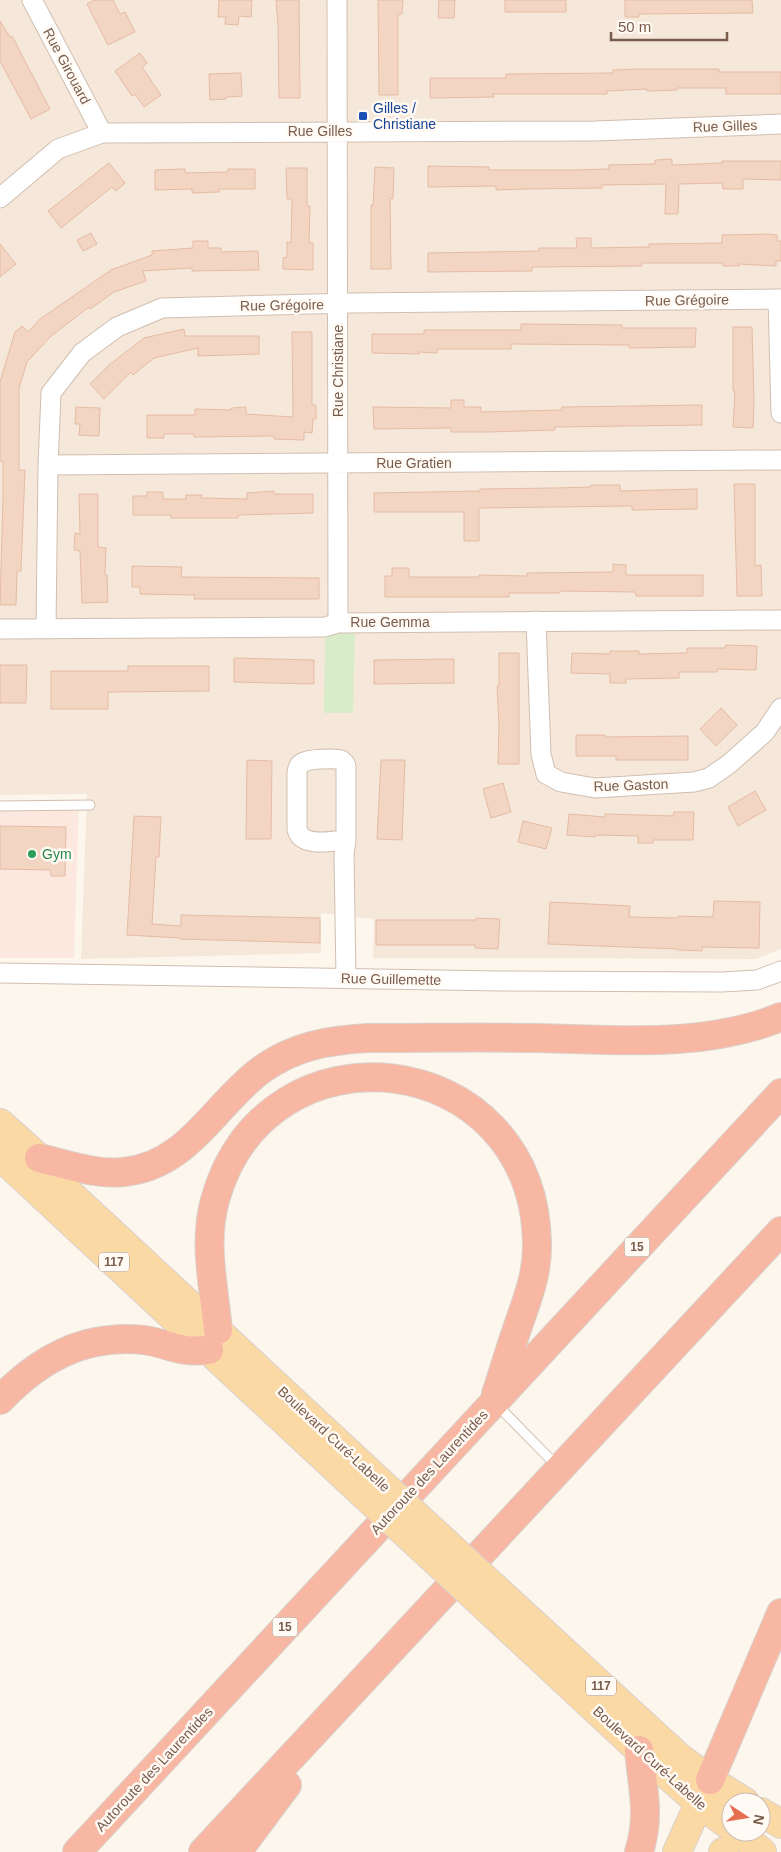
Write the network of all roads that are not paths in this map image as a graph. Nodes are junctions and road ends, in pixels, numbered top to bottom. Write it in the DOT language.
graph roads {
  1 [pos="32,0"];
  2 [pos="337,0"];
  3 [pos="781,124"];
  4 [pos="337,131"];
  5 [pos="102,133"];
  6 [pos="0,198"];
  7 [pos="780,299"];
  8 [pos="337,304"];
  9 [pos="781,413"];
  10 [pos="781,460"];
  11 [pos="338,463"];
  12 [pos="48,465"];
  13 [pos="781,620"];
  14 [pos="536,622"];
  15 [pos="338,623"];
  16 [pos="46,628"];
  17 [pos="0,629"];
  18 [pos="781,708"];
  19 [pos="90,805"];
  20 [pos="0,806"];
  21 [pos="346,840"];
  22 [pos="781,971"];
  23 [pos="0,973"];
  24 [pos="346,978"];
  25 [pos="781,1018"];
  26 [pos="781,1093"];
  27 [pos="0,1122"];
  28 [pos="0,1156"];
  29 [pos="39,1158"];
  30 [pos="781,1231"];
  31 [pos="213,1340"];
  32 [pos="0,1400"];
  33 [pos="494,1402"];
  34 [pos="561,1469"];
  35 [pos="488,1596"];
  36 [pos="781,1613"];
  37 [pos="361,1683"];
  38 [pos="639,1750"];
  39 [pos="705,1791"];
  40 [pos="721,1795"];
  41 [pos="721,1813"];
  42 [pos="750,1842"];
  43 [pos="77,1852"];
  44 [pos="203,1852"];
  45 [pos="237,1852"];
  46 [pos="639,1852"];
  47 [pos="677,1852"];
  48 [pos="762,1852"];
  1 -- 5 [label="street, Rue Girouard"];
  2 -- 4 [label="street, Rue Christiane"];
  3 -- 4 [label="street, Rue Gilles"];
  4 -- 5 [label="street, Rue Gilles"];
  4 -- 8 [label="street, Rue Christiane"];
  5 -- 6 [label="street, Rue Gilles"];
  7 -- 8 [label="street, Rue Grégoire"];
  7 -- 9 [label="street"];
  8 -- 11 [label="street, Rue Christiane"];
  8 -- 12 [label="street, Rue Grégoire"];
  10 -- 11 [label="street, Rue Gratien"];
  11 -- 12 [label="street, Rue Gratien"];
  11 -- 15 [label="street, Rue Christiane"];
  12 -- 16 [label="street, Rue Grégoire"];
  13 -- 14 [label="street, Rue Gemma"];
  14 -- 15 [label="street, Rue Gemma"];
  14 -- 18 [label="street, Rue Gaston"];
  15 -- 16 [label="street, Rue Gemma"];
  16 -- 17 [label="street, Rue Gemma"];
  19 -- 20 [label="lane"];
  21 -- 21 [label="street"];
  21 -- 24 [label="street"];
  22 -- 24 [label="street, Rue Guillemette"];
  23 -- 24 [label="street, Rue Guillemette"];
  25 -- 29 [label="highway"];
  26 -- 33 [label="highway, Autoroute des Laurentides / 15"];
  27 -- 29 [label="main road, Boulevard Curé-Labelle / 117"];
  28 -- 31 [label="main road, Boulevard Curé-Labelle / 117"];
  29 -- 31 [label="main road, Boulevard Curé-Labelle / 117"];
  30 -- 34 [label="highway"];
  31 -- 32 [label="highway"];
  31 -- 33 [label="highway"];
  31 -- 35 [label="main road, Boulevard Curé-Labelle / 117, bridge"];
  33 -- 34 [label="lane"];
  33 -- 43 [label="highway, Autoroute des Laurentides / 15"];
  34 -- 37 [label="highway"];
  35 -- 38 [label="main road, Boulevard Curé-Labelle / 117"];
  35 -- 39 [label="main road, Boulevard Curé-Labelle / 117"];
  36 -- 39 [label="highway"];
  37 -- 44 [label="highway"];
  37 -- 45 [label="highway"];
  38 -- 39 [label="main road, Boulevard Curé-Labelle / 117"];
  38 -- 46 [label="highway"];
  39 -- 40 [label="main road, Boulevard Curé-Labelle / 117"];
  39 -- 41 [label="main road, Boulevard Curé-Labelle / 117"];
  39 -- 47 [label="main road"];
  42 -- 48 [label="main road"];
}
